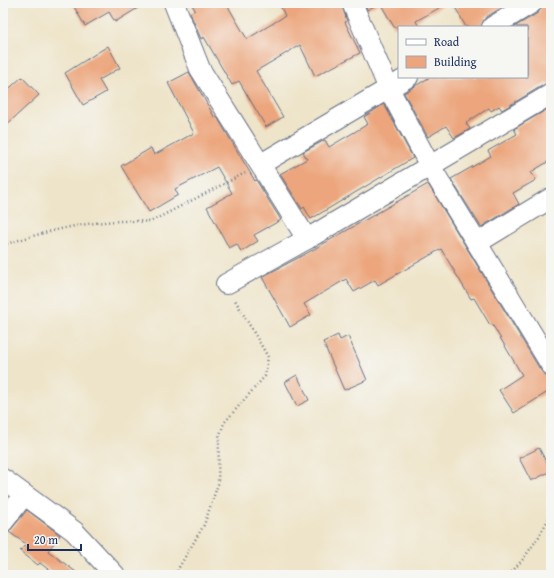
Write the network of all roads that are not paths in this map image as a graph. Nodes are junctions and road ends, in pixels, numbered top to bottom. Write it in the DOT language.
graph roads {
  1 [pos="174,3"];
  2 [pos="352,3"];
  3 [pos="532,3"];
  4 [pos="494,26"];
  5 [pos="406,78"];
  6 [pos="389,89"];
  7 [pos="551,94"];
  8 [pos="261,164"];
  9 [pos="430,166"];
  10 [pos="551,198"];
  11 [pos="307,238"];
  12 [pos="478,243"];
  13 [pos="226,284"];
  14 [pos="551,365"];
  15 [pos="3,479"];
  16 [pos="24,495"];
  17 [pos="3,522"];
  18 [pos="115,575"];
  1 -- 8 [label="street"];
  2 -- 6 [label="street"];
  3 -- 4 [label="street"];
  5 -- 6 [label="street"];
  6 -- 8 [label="street"];
  6 -- 9 [label="street"];
  7 -- 9 [label="street"];
  8 -- 11 [label="street"];
  9 -- 11 [label="street"];
  9 -- 12 [label="street"];
  10 -- 12 [label="street"];
  11 -- 13 [label="street"];
  12 -- 14 [label="street"];
  15 -- 16 [label="street"];
  16 -- 17 [label="street"];
  16 -- 18 [label="street"];
}
